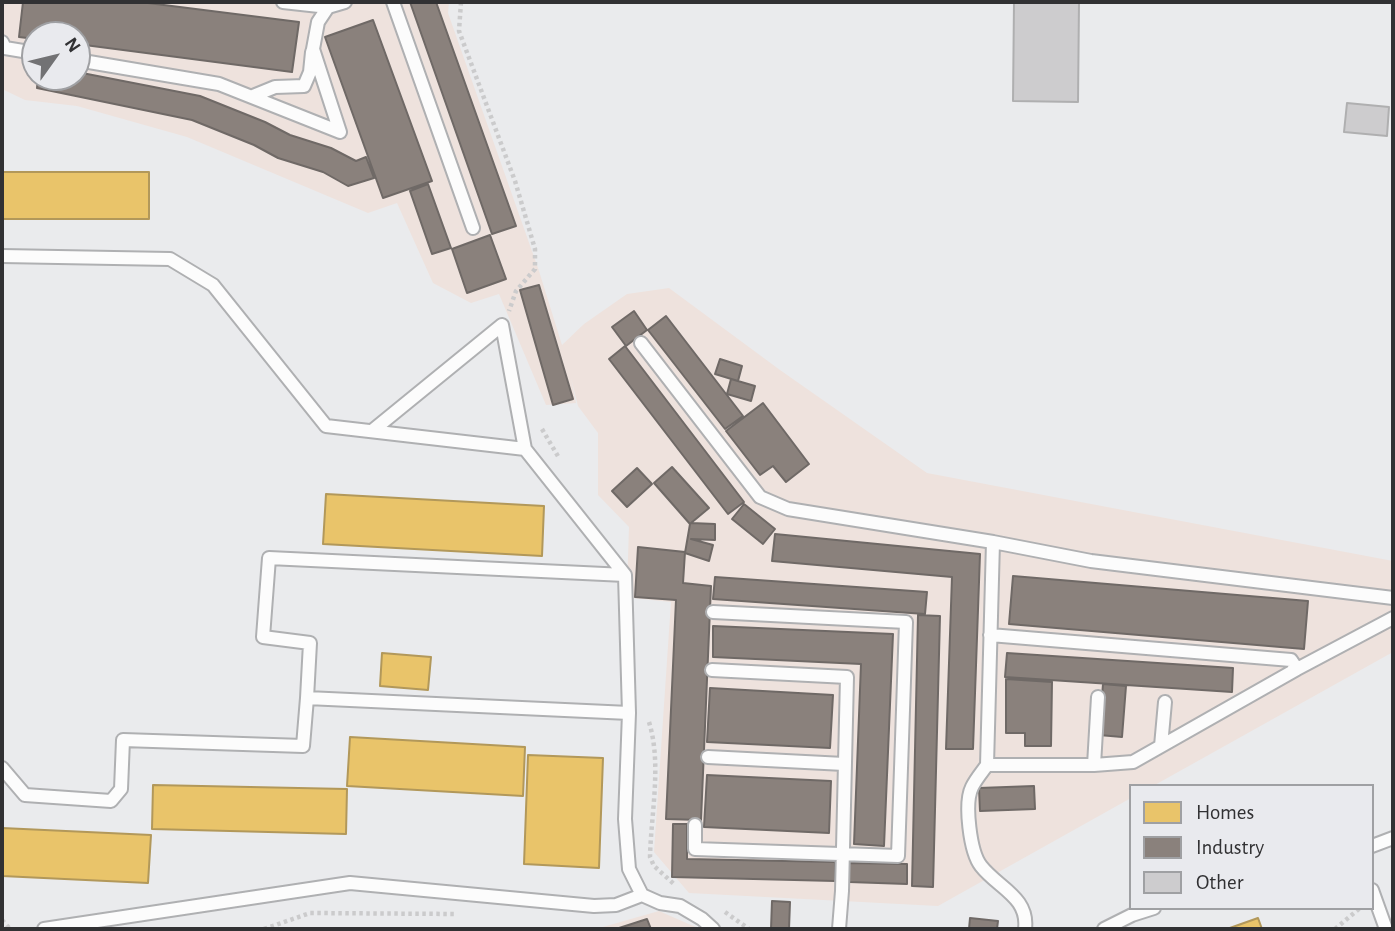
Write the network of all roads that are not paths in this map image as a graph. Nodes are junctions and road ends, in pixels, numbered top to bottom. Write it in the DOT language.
graph roads {
  1 [pos="283,2"];
  2 [pos="345,2"];
  3 [pos="393,2"];
  4 [pos="328,7"];
  5 [pos="2,42"];
  6 [pos="313,49"];
  7 [pos="21,51"];
  8 [pos="91,62"];
  9 [pos="253,96"];
  10 [pos="473,228"];
  11 [pos="2,256"];
  12 [pos="641,343"];
  13 [pos="372,431"];
  14 [pos="525,449"];
  15 [pos="993,541"];
  16 [pos="625,575"];
  17 [pos="1393,598"];
  18 [pos="713,612"];
  19 [pos="1393,618"];
  20 [pos="990,635"];
  21 [pos="1297,669"];
  22 [pos="712,670"];
  23 [pos="1098,697"];
  24 [pos="307,698"];
  25 [pos="1165,702"];
  26 [pos="629,713"];
  27 [pos="1161,746"];
  28 [pos="708,757"];
  29 [pos="844,764"];
  30 [pos="987,765"];
  31 [pos="1094,765"];
  32 [pos="2,768"];
  33 [pos="695,825"];
  34 [pos="1393,838"];
  35 [pos="1374,845"];
  36 [pos="842,855"];
  37 [pos="642,895"];
  38 [pos="1374,896"];
  39 [pos="1148,910"];
  40 [pos="44,929"];
  41 [pos="713,929"];
  42 [pos="839,929"];
  43 [pos="1025,929"];
  44 [pos="1104,929"];
  45 [pos="1386,929"];
  1 -- 4 [label="lane"];
  2 -- 4 [label="lane"];
  3 -- 10 [label="lane"];
  4 -- 6 [label="lane"];
  5 -- 7 [label="lane"];
  6 -- 9 [label="lane"];
  6 -- 9 [label="lane"];
  8 -- 9 [label="lane"];
  11 -- 13 [label="lane"];
  12 -- 15 [label="lane"];
  13 -- 14 [label="lane"];
  13 -- 14 [label="lane"];
  14 -- 16 [label="lane"];
  15 -- 17 [label="lane"];
  15 -- 20 [label="lane"];
  16 -- 24 [label="lane"];
  16 -- 26 [label="lane"];
  18 -- 36 [label="lane"];
  19 -- 21 [label="lane"];
  20 -- 21 [label="lane"];
  20 -- 30 [label="lane"];
  21 -- 27 [label="lane"];
  22 -- 29 [label="lane"];
  23 -- 31 [label="lane"];
  24 -- 26 [label="lane"];
  24 -- 32 [label="lane"];
  25 -- 27 [label="lane"];
  26 -- 37 [label="lane"];
  27 -- 31 [label="lane"];
  28 -- 29 [label="lane"];
  29 -- 36 [label="lane"];
  30 -- 31 [label="lane"];
  30 -- 43 [label="lane"];
  33 -- 36 [label="lane"];
  34 -- 35 [label="lane"];
  36 -- 42 [label="lane"];
  37 -- 40 [label="lane"];
  37 -- 41 [label="lane"];
  38 -- 45 [label="lane"];
  39 -- 44 [label="lane"];
}
